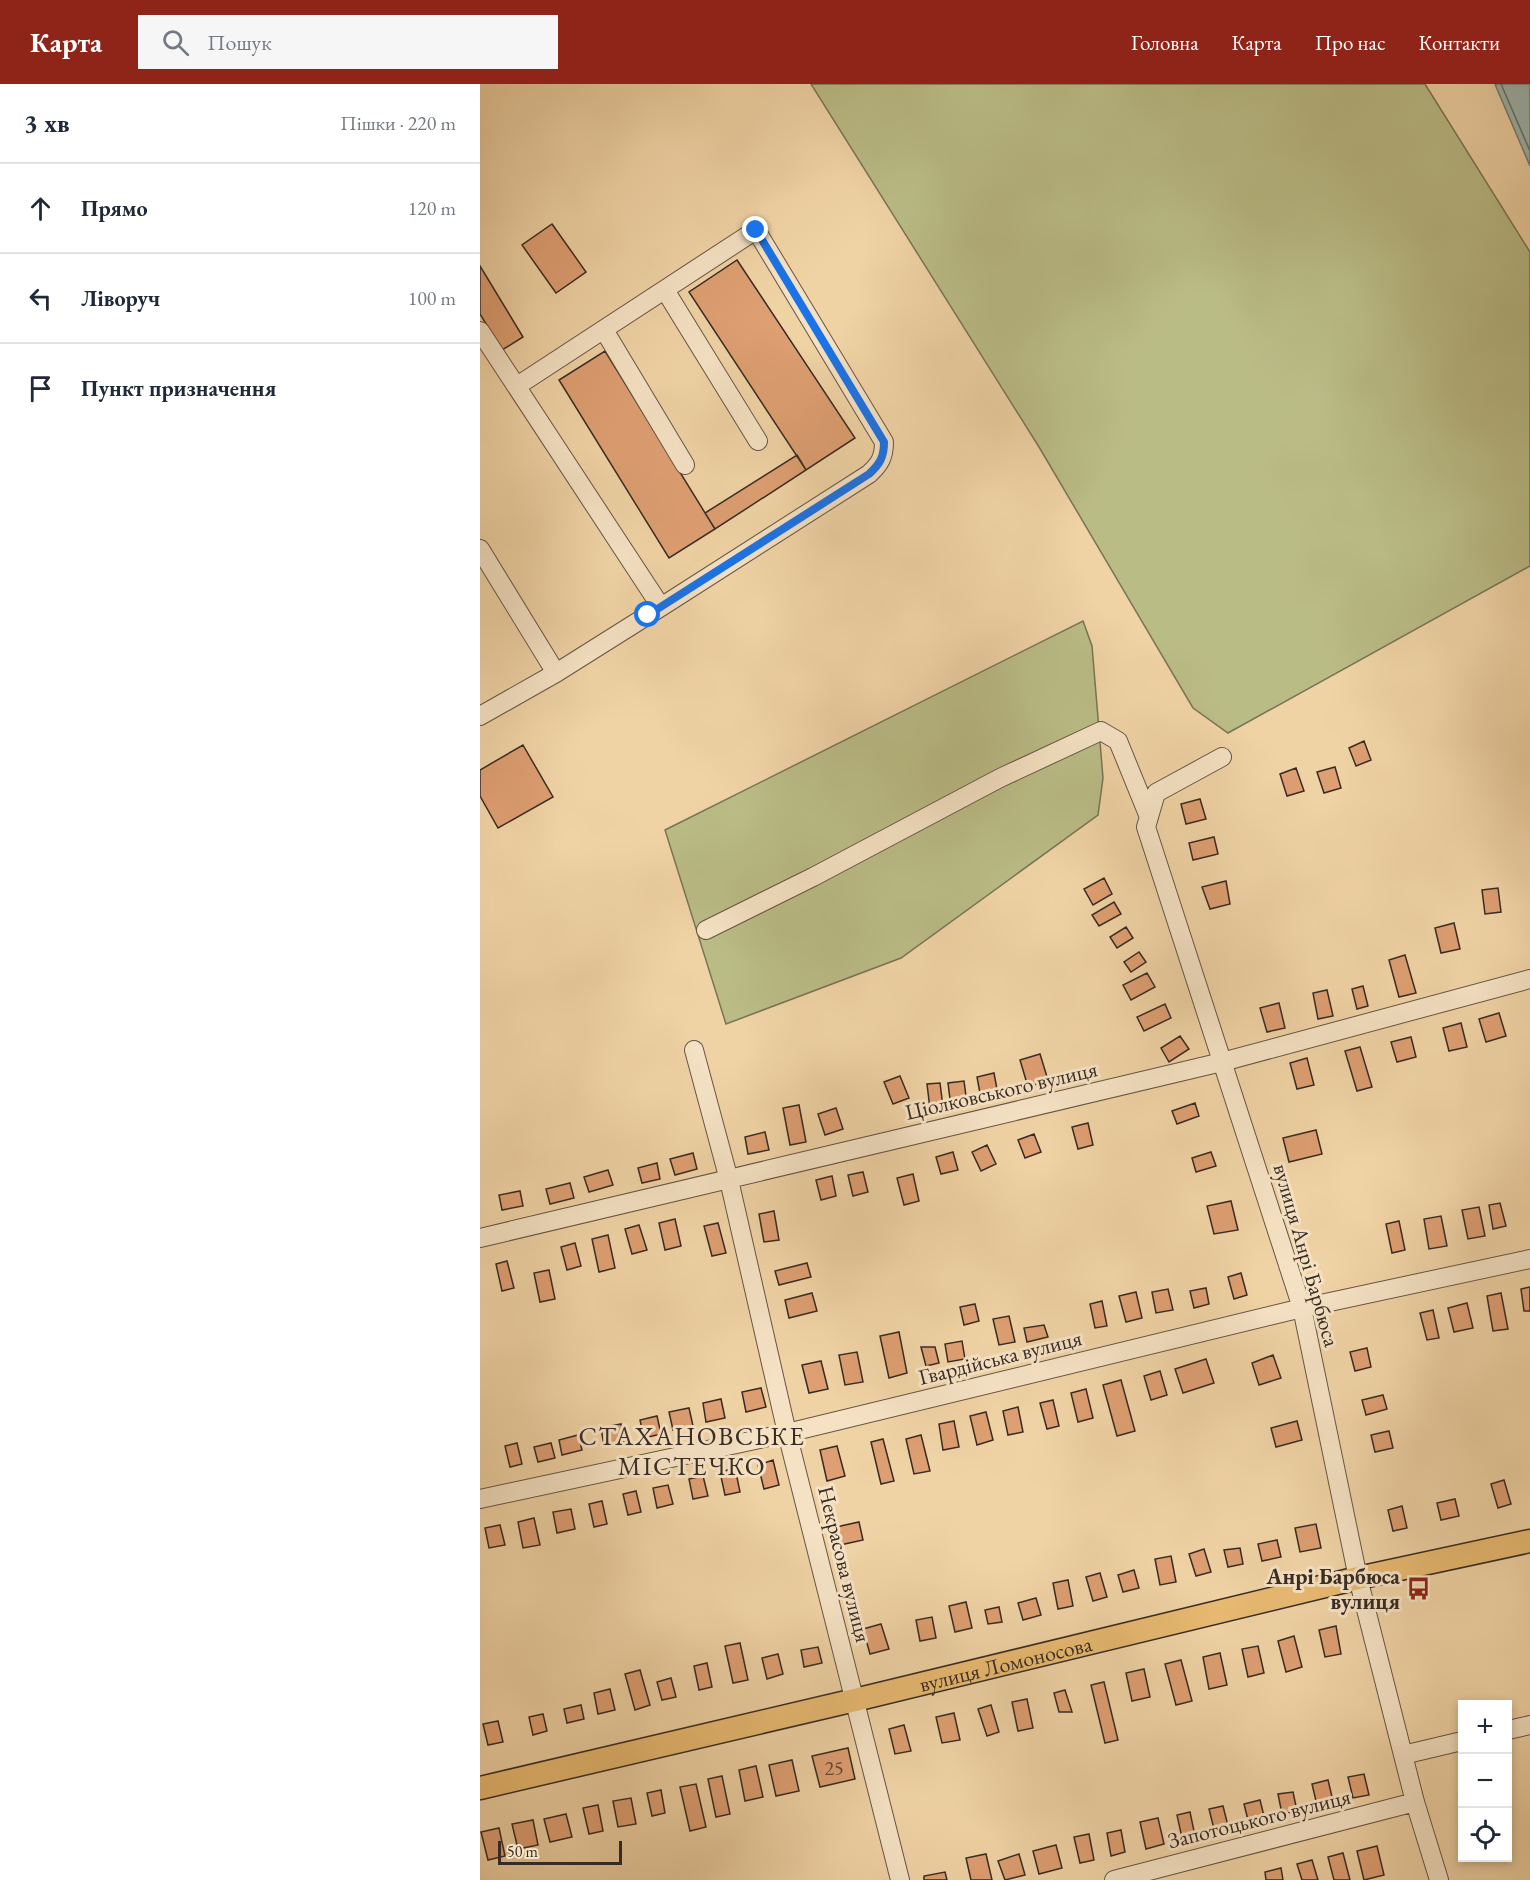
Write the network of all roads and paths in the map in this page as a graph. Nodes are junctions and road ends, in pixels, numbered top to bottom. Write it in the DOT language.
graph roads {
  1 [pos="665,290"];
  2 [pos="604,330"];
  3 [pos="480,331"];
  4 [pos="517,386"];
  5 [pos="758,441"];
  6 [pos="685,465"];
  7 [pos="480,549"];
  8 [pos="661,607"];
  9 [pos="556,673"];
  10 [pos="480,716"];
  11 [pos="1222,757"];
  12 [pos="1149,817"];
  13 [pos="706,930"];
  14 [pos="1530,979"];
  15 [pos="694,1050"];
  16 [pos="1222,1062"];
  17 [pos="729,1180"];
  18 [pos="480,1238"];
  19 [pos="1530,1259"];
  20 [pos="1302,1308"];
  21 [pos="787,1433"];
  22 [pos="480,1499"];
  23 [pos="1530,1541"];
  24 [pos="1358,1578"];
  25 [pos="855,1700"];
  26 [pos="1530,1725"];
  27 [pos="1512,1729"];
  28 [pos="1458,1742"];
  29 [pos="1403,1755"];
  30 [pos="480,1788"];
  31 [pos="1415,1802"];
  32 [pos="900,1880"];
  33 [pos="1114,1880"];
  34 [pos="1439,1880"];
  1 -- 2 [label="street"];
  1 -- 5 [label="street"];
  1 -- 8 [label="street"];
  2 -- 4 [label="street"];
  2 -- 6 [label="street"];
  3 -- 4 [label="street"];
  4 -- 8 [label="street"];
  7 -- 9 [label="street"];
  8 -- 9 [label="street"];
  9 -- 10 [label="street"];
  11 -- 12 [label="street, вулиця Анрі Барбюса"];
  12 -- 13 [label="street"];
  12 -- 16 [label="street, вулиця Анрі Барбюса"];
  14 -- 16 [label="street, Ціолковського вулиця"];
  15 -- 17 [label="street, Некрасова вулиця"];
  16 -- 17 [label="street, Ціолковського вулиця"];
  16 -- 20 [label="street, вулиця Анрі Барбюса"];
  17 -- 18 [label="street, Ціолковського вулиця"];
  17 -- 21 [label="street, Некрасова вулиця"];
  19 -- 20 [label="street, Гвардійська вулиця"];
  20 -- 21 [label="street, Гвардійська вулиця"];
  20 -- 24 [label="street, вулиця Анрі Барбюса"];
  21 -- 22 [label="street, Гвардійська вулиця"];
  21 -- 25 [label="street, Некрасова вулиця"];
  23 -- 24 [label="main road, вулиця Ломоносова"];
  24 -- 25 [label="main road, вулиця Ломоносова"];
  24 -- 29 [label="street, вулиця Анрі Барбюса"];
  25 -- 30 [label="main road, вулиця Ломоносова"];
  25 -- 32 [label="street, Некрасова вулиця"];
  26 -- 27 [label="street"];
  28 -- 29 [label="street"];
  29 -- 31 [label="street, вулиця Анрі Барбюса"];
  31 -- 33 [label="street, Запотоцького вулиця"];
  31 -- 34 [label="street, вулиця Анрі Барбюса"];
}
